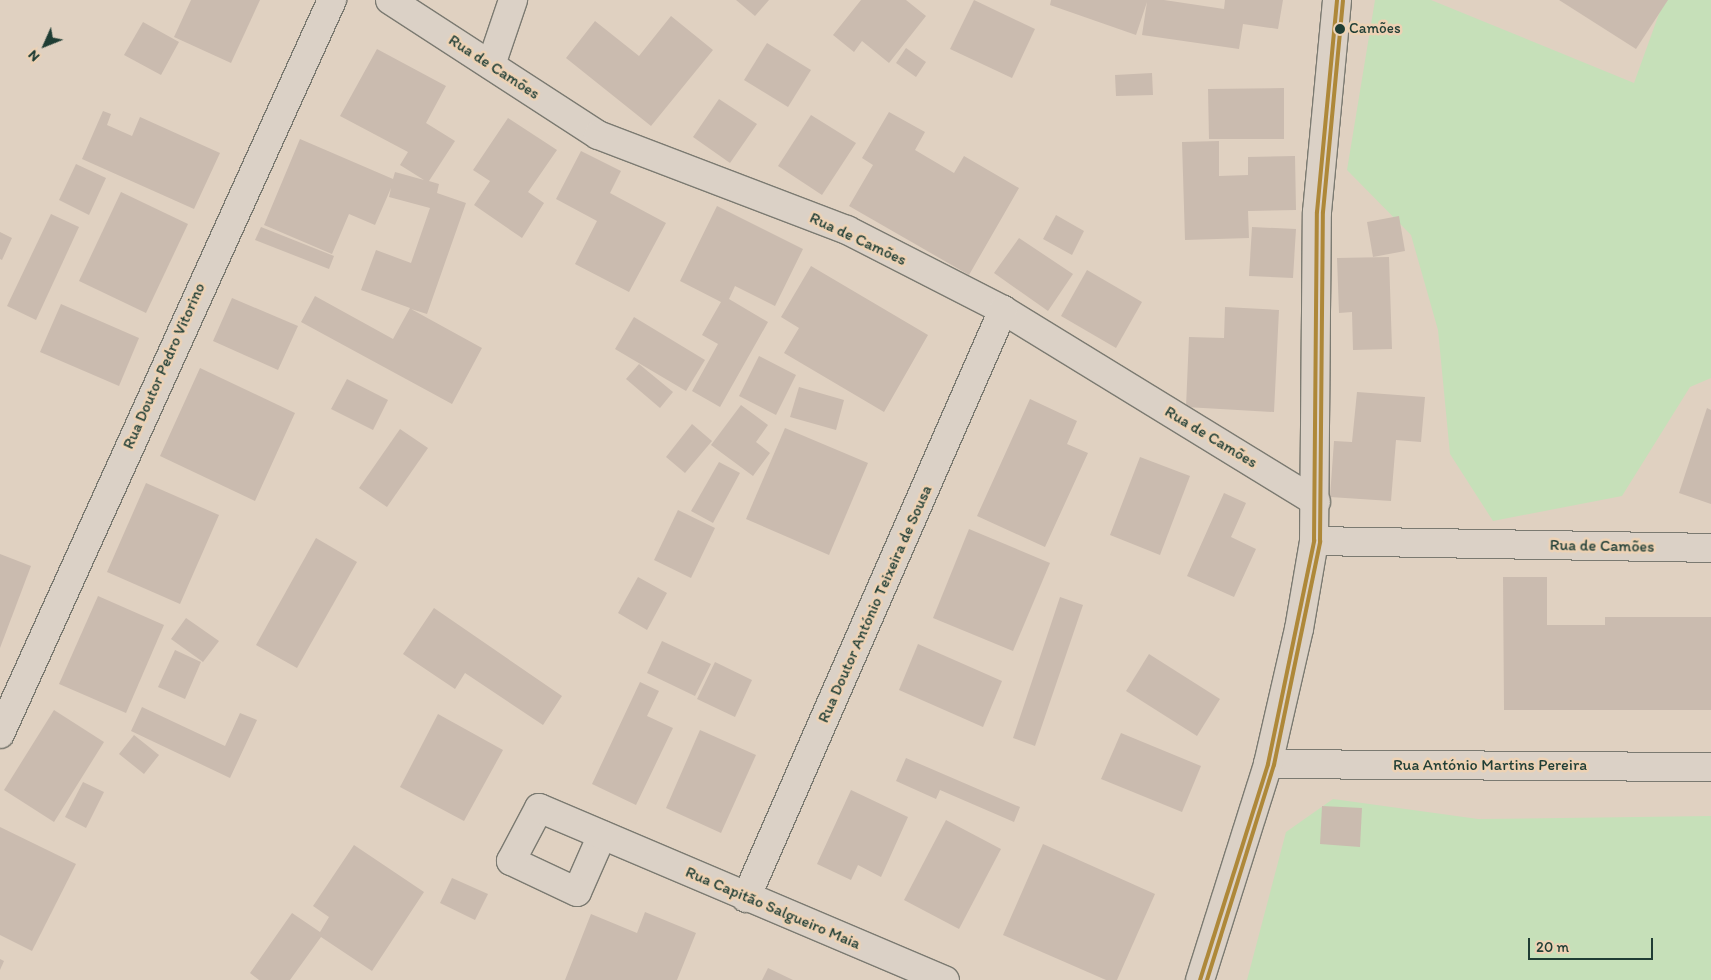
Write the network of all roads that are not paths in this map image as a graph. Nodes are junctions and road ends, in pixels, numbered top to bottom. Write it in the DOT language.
graph roads {
  1 [pos="332,0"];
  2 [pos="390,0"];
  3 [pos="513,0"];
  4 [pos="1337,0"];
  5 [pos="491,65"];
  6 [pos="1004,310"];
  7 [pos="1316,502"];
  8 [pos="1314,541"];
  9 [pos="1711,548"];
  10 [pos="0,734"];
  11 [pos="1268,764"];
  12 [pos="1711,767"];
  13 [pos="602,835"];
  14 [pos="746,898"];
  15 [pos="945,980"];
  16 [pos="1200,980"];
  1 -- 10 [label="street, Rua Doutor Pedro Vitorino"];
  2 -- 5 [label="street, Rua de Camões"];
  3 -- 5 [label="street"];
  4 -- 7 [label="street"];
  5 -- 6 [label="street, Rua de Camões"];
  6 -- 7 [label="street, Rua de Camões"];
  6 -- 14 [label="street, Rua Doutor António Teixeira de Sousa"];
  7 -- 8 [label="street"];
  8 -- 9 [label="street, Rua de Camões"];
  8 -- 11 [label="street"];
  11 -- 12 [label="street, Rua António Martins Pereira"];
  11 -- 16 [label="street"];
  13 -- 14 [label="street, Rua Capitão Salgueiro Maia"];
  14 -- 15 [label="street, Rua Capitão Salgueiro Maia"];
}
